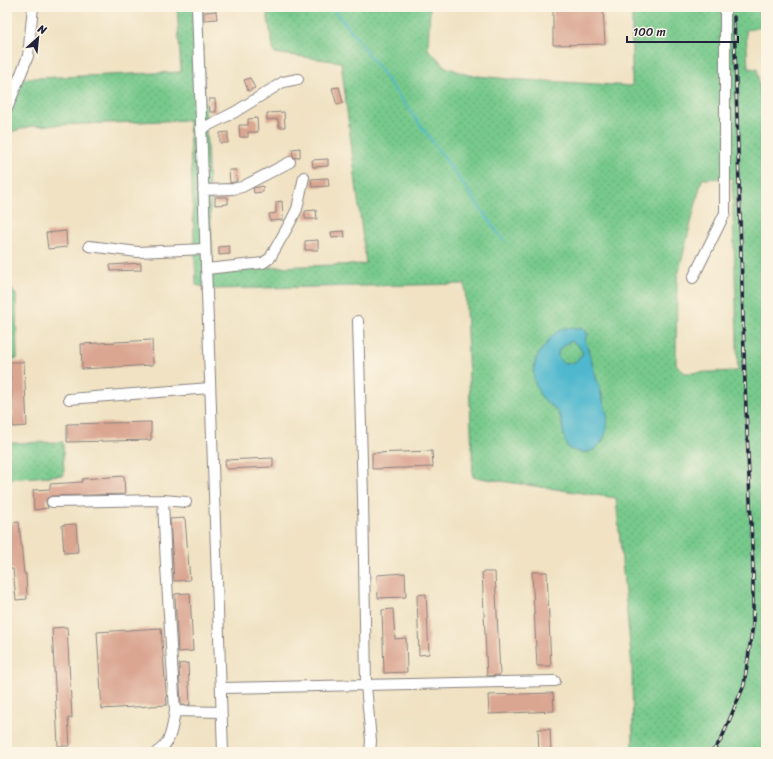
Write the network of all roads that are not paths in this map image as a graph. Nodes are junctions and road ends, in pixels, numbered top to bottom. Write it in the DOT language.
graph roads {
  1 [pos="33,7"];
  2 [pos="197,7"];
  3 [pos="725,7"];
  4 [pos="298,79"];
  5 [pos="7,110"];
  6 [pos="201,130"];
  7 [pos="290,162"];
  8 [pos="304,177"];
  9 [pos="203,190"];
  10 [pos="89,246"];
  11 [pos="205,249"];
  12 [pos="206,269"];
  13 [pos="693,278"];
  14 [pos="358,321"];
  15 [pos="210,388"];
  16 [pos="69,399"];
  17 [pos="163,500"];
  18 [pos="52,502"];
  19 [pos="186,502"];
  20 [pos="555,681"];
  21 [pos="366,685"];
  22 [pos="221,688"];
  23 [pos="175,711"];
  24 [pos="222,712"];
  25 [pos="157,752"];
  26 [pos="223,752"];
  27 [pos="370,752"];
  1 -- 5 [label="street"];
  2 -- 6 [label="street"];
  3 -- 13 [label="street"];
  4 -- 6 [label="street"];
  6 -- 9 [label="street"];
  7 -- 9 [label="street"];
  8 -- 12 [label="street"];
  9 -- 11 [label="street"];
  10 -- 11 [label="street"];
  11 -- 12 [label="street"];
  12 -- 15 [label="street"];
  14 -- 21 [label="street"];
  15 -- 16 [label="street"];
  15 -- 22 [label="street"];
  17 -- 18 [label="street"];
  17 -- 19 [label="street"];
  17 -- 23 [label="street"];
  20 -- 21 [label="street"];
  21 -- 22 [label="street"];
  21 -- 27 [label="street"];
  22 -- 24 [label="street"];
  23 -- 24 [label="street"];
  23 -- 25 [label="street"];
  24 -- 26 [label="street"];
}
